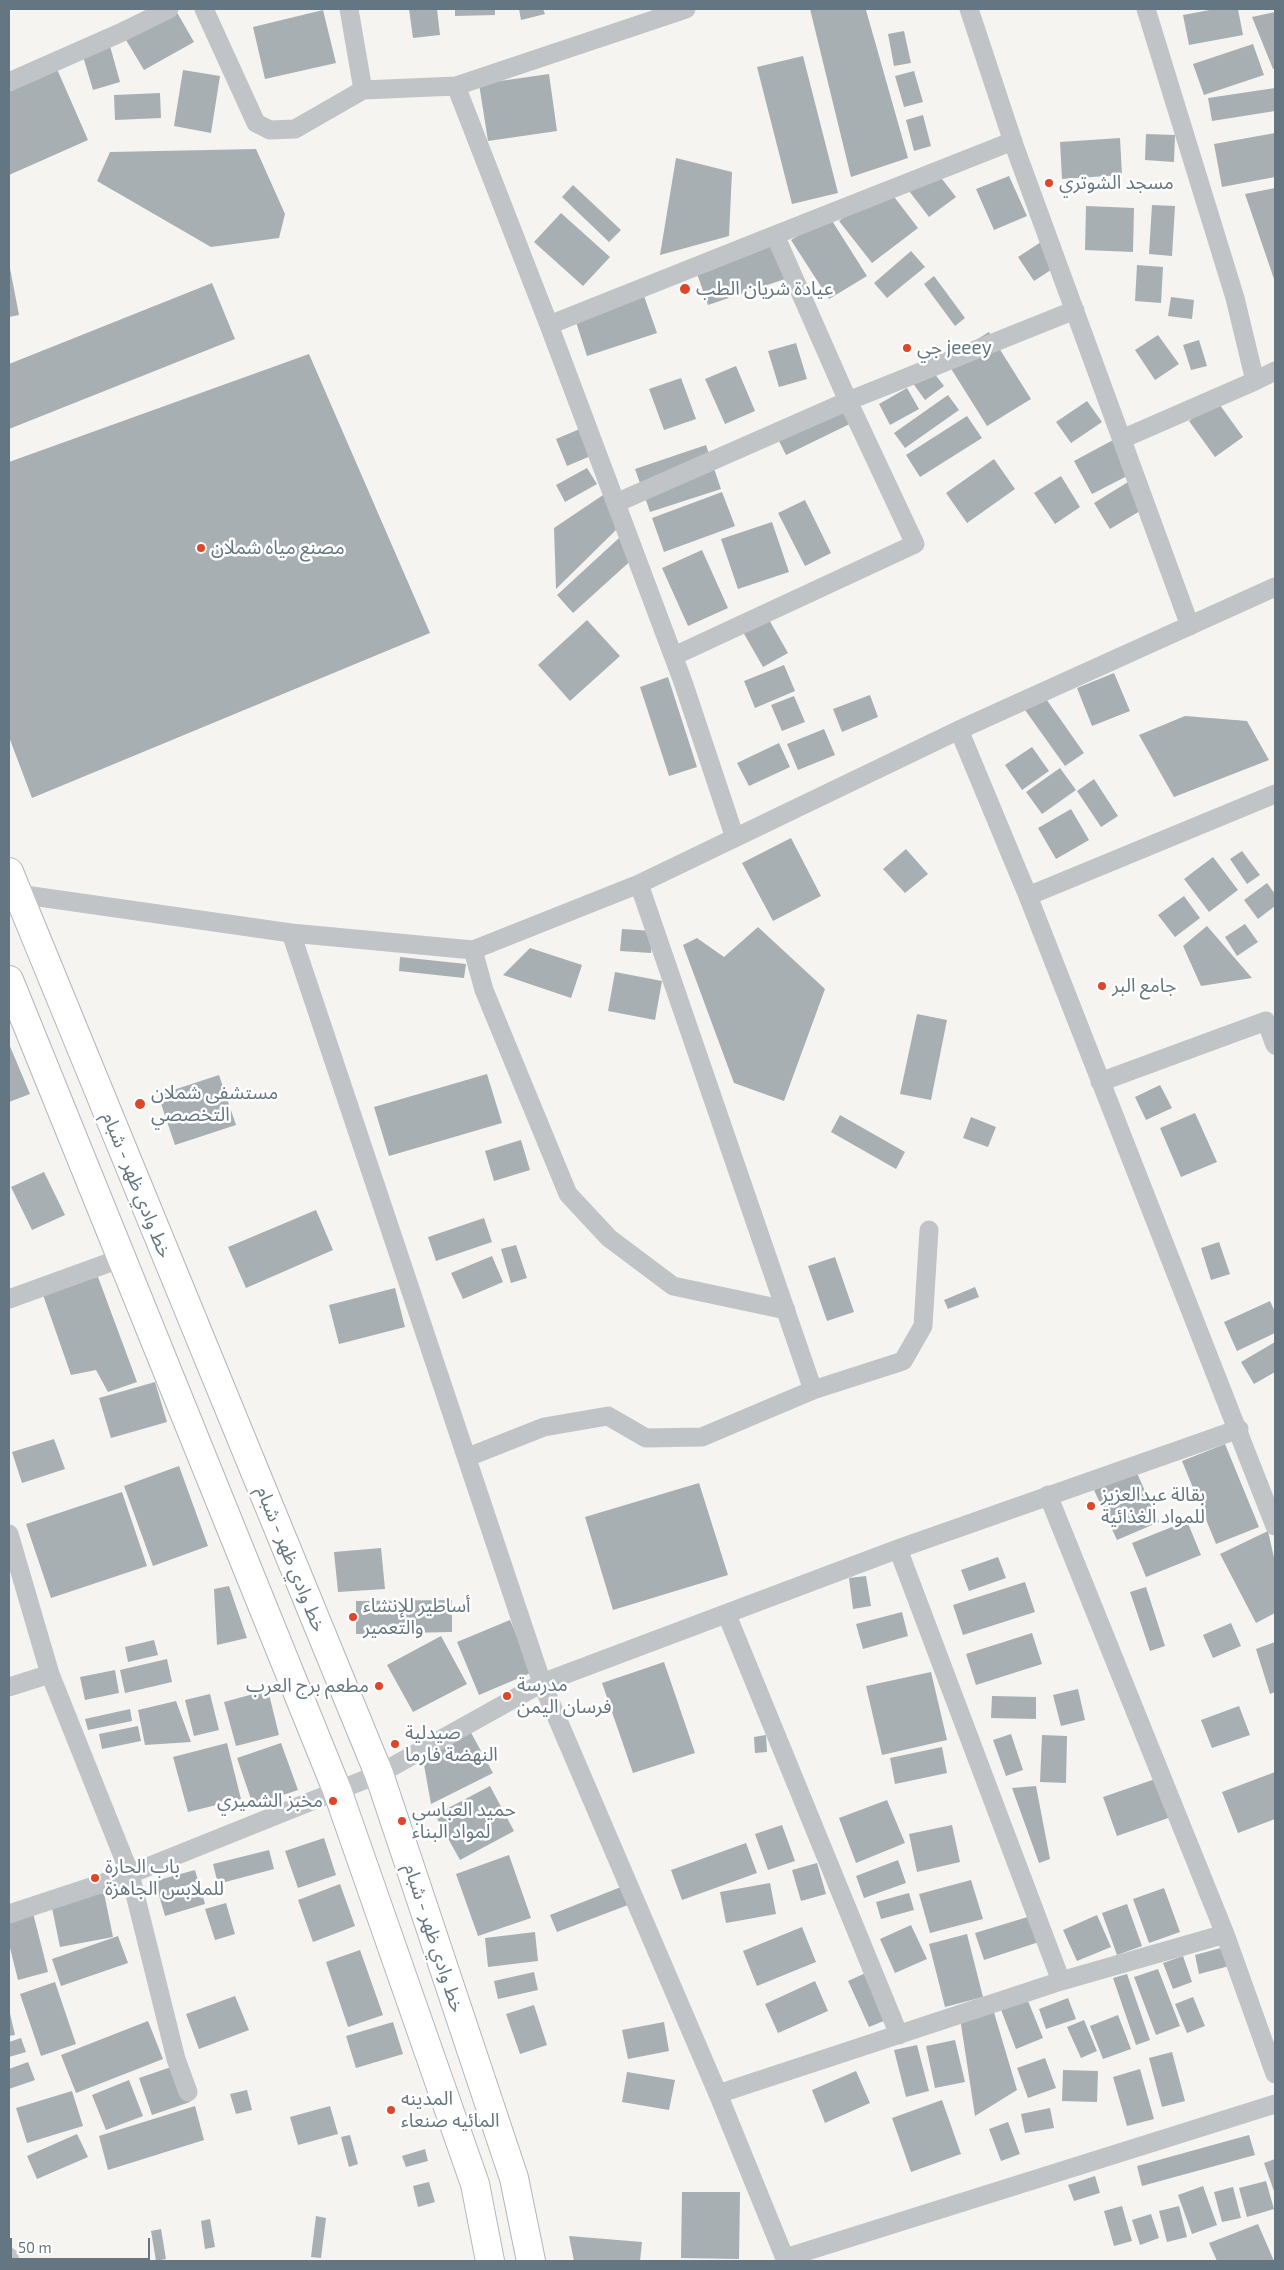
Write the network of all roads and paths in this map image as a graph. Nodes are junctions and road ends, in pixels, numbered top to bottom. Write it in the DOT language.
graph roads {
  1 [pos="169,9"];
  2 [pos="204,9"];
  3 [pos="349,9"];
  4 [pos="686,9"];
  5 [pos="969,9"];
  6 [pos="1146,9"];
  7 [pos="9,82"];
  8 [pos="456,86"];
  9 [pos="363,90"];
  10 [pos="1013,141"];
  11 [pos="775,235"];
  12 [pos="1075,310"];
  13 [pos="549,325"];
  14 [pos="1275,371"];
  15 [pos="1255,381"];
  16 [pos="848,401"];
  17 [pos="1122,439"];
  18 [pos="616,503"];
  19 [pos="1275,587"];
  20 [pos="1190,626"];
  21 [pos="674,656"];
  22 [pos="959,730"];
  23 [pos="1275,794"];
  24 [pos="735,838"];
  25 [pos="13,883"];
  26 [pos="639,884"];
  27 [pos="1028,896"];
  28 [pos="291,933"];
  29 [pos="473,950"];
  30 [pos="9,980"];
  31 [pos="1270,1019"];
  32 [pos="1275,1045"];
  33 [pos="1100,1082"];
  34 [pos="929,1230"];
  35 [pos="122,1258"];
  36 [pos="9,1299"];
  37 [pos="786,1310"];
  38 [pos="814,1390"];
  39 [pos="1238,1429"];
  40 [pos="473,1455"];
  41 [pos="1048,1495"];
  42 [pos="1275,1526"];
  43 [pos="9,1534"];
  44 [pos="898,1549"];
  45 [pos="727,1615"];
  46 [pos="50,1674"];
  47 [pos="542,1683"];
  48 [pos="9,1687"];
  49 [pos="379,1774"];
  50 [pos="338,1790"];
  51 [pos="130,1874"];
  52 [pos="9,1914"];
  53 [pos="1225,1934"];
  54 [pos="1061,1981"];
  55 [pos="899,2035"];
  56 [pos="1275,2074"];
  57 [pos="188,2092"];
  58 [pos="718,2094"];
  59 [pos="1275,2104"];
  60 [pos="9,2257"];
  61 [pos="786,2260"];
  62 [pos="10,2261"];
  63 [pos="490,2261"];
  64 [pos="532,2261"];
  1 -- 7 [label="street"];
  2 -- 9 [label="street"];
  3 -- 9 [label="street"];
  4 -- 8 [label="street"];
  5 -- 10 [label="street"];
  6 -- 15 [label="street"];
  8 -- 9 [label="street"];
  8 -- 13 [label="street"];
  10 -- 11 [label="street"];
  10 -- 12 [label="street"];
  11 -- 13 [label="street"];
  11 -- 16 [label="street"];
  12 -- 16 [label="street"];
  12 -- 17 [label="street"];
  13 -- 18 [label="street"];
  14 -- 15 [label="street"];
  15 -- 17 [label="street"];
  16 -- 18 [label="street"];
  16 -- 21 [label="street"];
  17 -- 20 [label="street"];
  18 -- 21 [label="street"];
  19 -- 20 [label="street"];
  20 -- 22 [label="street"];
  21 -- 24 [label="street"];
  22 -- 24 [label="street"];
  22 -- 27 [label="street"];
  23 -- 27 [label="street"];
  24 -- 26 [label="street"];
  25 -- 28 [label="street"];
  25 -- 49 [label="main road, خط وادي ظهر - شبام"];
  26 -- 29 [label="street"];
  26 -- 37 [label="street"];
  27 -- 33 [label="street"];
  28 -- 29 [label="street"];
  28 -- 47 [label="street"];
  29 -- 37 [label="street"];
  30 -- 35 [label="main road"];
  31 -- 32 [label="street"];
  31 -- 33 [label="street"];
  33 -- 39 [label="street"];
  34 -- 38 [label="street"];
  35 -- 36 [label="street"];
  35 -- 50 [label="main road"];
  37 -- 38 [label="street"];
  38 -- 40 [label="street"];
  39 -- 41 [label="street"];
  39 -- 42 [label="street"];
  41 -- 44 [label="street"];
  41 -- 53 [label="street"];
  43 -- 46 [label="street"];
  44 -- 45 [label="street"];
  44 -- 54 [label="street"];
  45 -- 47 [label="street"];
  45 -- 55 [label="street"];
  46 -- 48 [label="street"];
  46 -- 51 [label="street"];
  47 -- 49 [label="street"];
  47 -- 58 [label="street"];
  49 -- 50 [label="street"];
  49 -- 64 [label="main road, خط وادي ظهر - شبام"];
  50 -- 51 [label="street"];
  50 -- 63 [label="main road"];
  51 -- 52 [label="street"];
  51 -- 57 [label="street"];
  53 -- 54 [label="street"];
  53 -- 56 [label="street"];
  54 -- 55 [label="street"];
  55 -- 58 [label="street"];
  58 -- 61 [label="street"];
  59 -- 61 [label="street"];
  60 -- 62 [label="street"];
}
